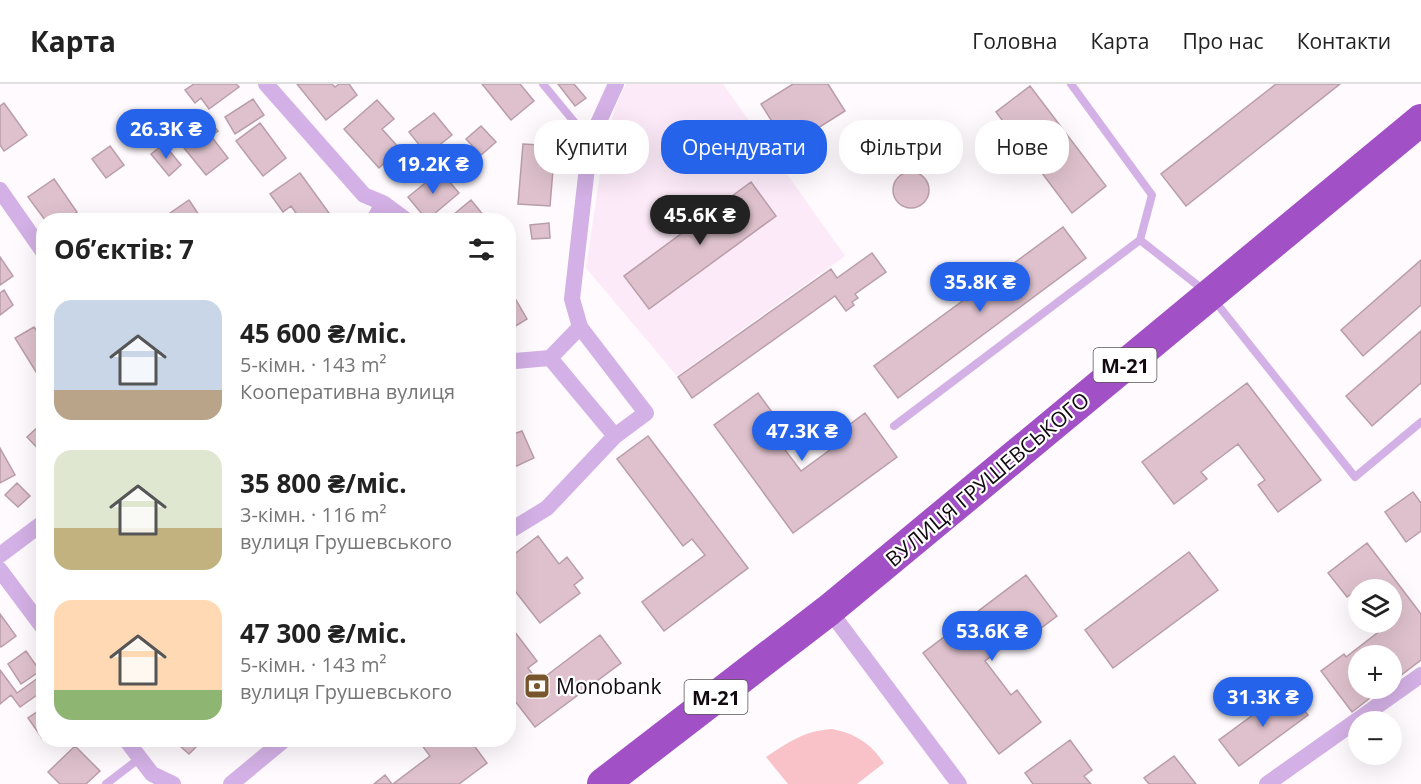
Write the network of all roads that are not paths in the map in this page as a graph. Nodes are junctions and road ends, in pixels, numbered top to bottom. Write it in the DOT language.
graph roads {
  1 [pos="266,84"];
  2 [pos="543,84"];
  3 [pos="616,84"];
  4 [pos="1071,84"];
  5 [pos="573,120"];
  6 [pos="600,120"];
  7 [pos="1421,120"];
  8 [pos="586,174"];
  9 [pos="0,190"];
  10 [pos="383,203"];
  11 [pos="378,213"];
  12 [pos="397,213"];
  13 [pos="1140,240"];
  14 [pos="36,242"];
  15 [pos="1210,295"];
  16 [pos="580,327"];
  17 [pos="550,358"];
  18 [pos="516,361"];
  19 [pos="1421,422"];
  20 [pos="894,426"];
  21 [pos="615,436"];
  22 [pos="516,527"];
  23 [pos="36,528"];
  24 [pos="0,555"];
  25 [pos="0,570"];
  26 [pos="829,610"];
  27 [pos="36,618"];
  28 [pos="1421,675"];
  29 [pos="131,747"];
  30 [pos="276,747"];
  31 [pos="140,758"];
  32 [pos="106,784"];
  33 [pos="173,784"];
  34 [pos="231,784"];
  35 [pos="603,784"];
  36 [pos="959,784"];
  37 [pos="1267,784"];
  1 -- 10 [label="street"];
  2 -- 5 [label="lane"];
  3 -- 6 [label="street"];
  4 -- 13 [label="lane"];
  7 -- 15 [label="highway, ВУЛИЦЯ ГРУШЕВСЬКОГО / М-21"];
  8 -- 16 [label="street"];
  9 -- 14 [label="street"];
  10 -- 11 [label="street"];
  10 -- 12 [label="street"];
  13 -- 15 [label="lane"];
  13 -- 20 [label="lane"];
  15 -- 19 [label="lane"];
  15 -- 26 [label="highway, ВУЛИЦЯ ГРУШЕВСЬКОГО / М-21"];
  16 -- 17 [label="street"];
  16 -- 21 [label="street"];
  17 -- 18 [label="street"];
  17 -- 21 [label="street"];
  21 -- 22 [label="street"];
  23 -- 24 [label="street"];
  25 -- 27 [label="street"];
  26 -- 35 [label="highway, ВУЛИЦЯ ГРУШЕВСЬКОГО / М-21"];
  26 -- 36 [label="street"];
  28 -- 37 [label="street"];
  29 -- 31 [label="street"];
  30 -- 34 [label="street"];
  31 -- 32 [label="lane"];
  31 -- 33 [label="street"];
}
